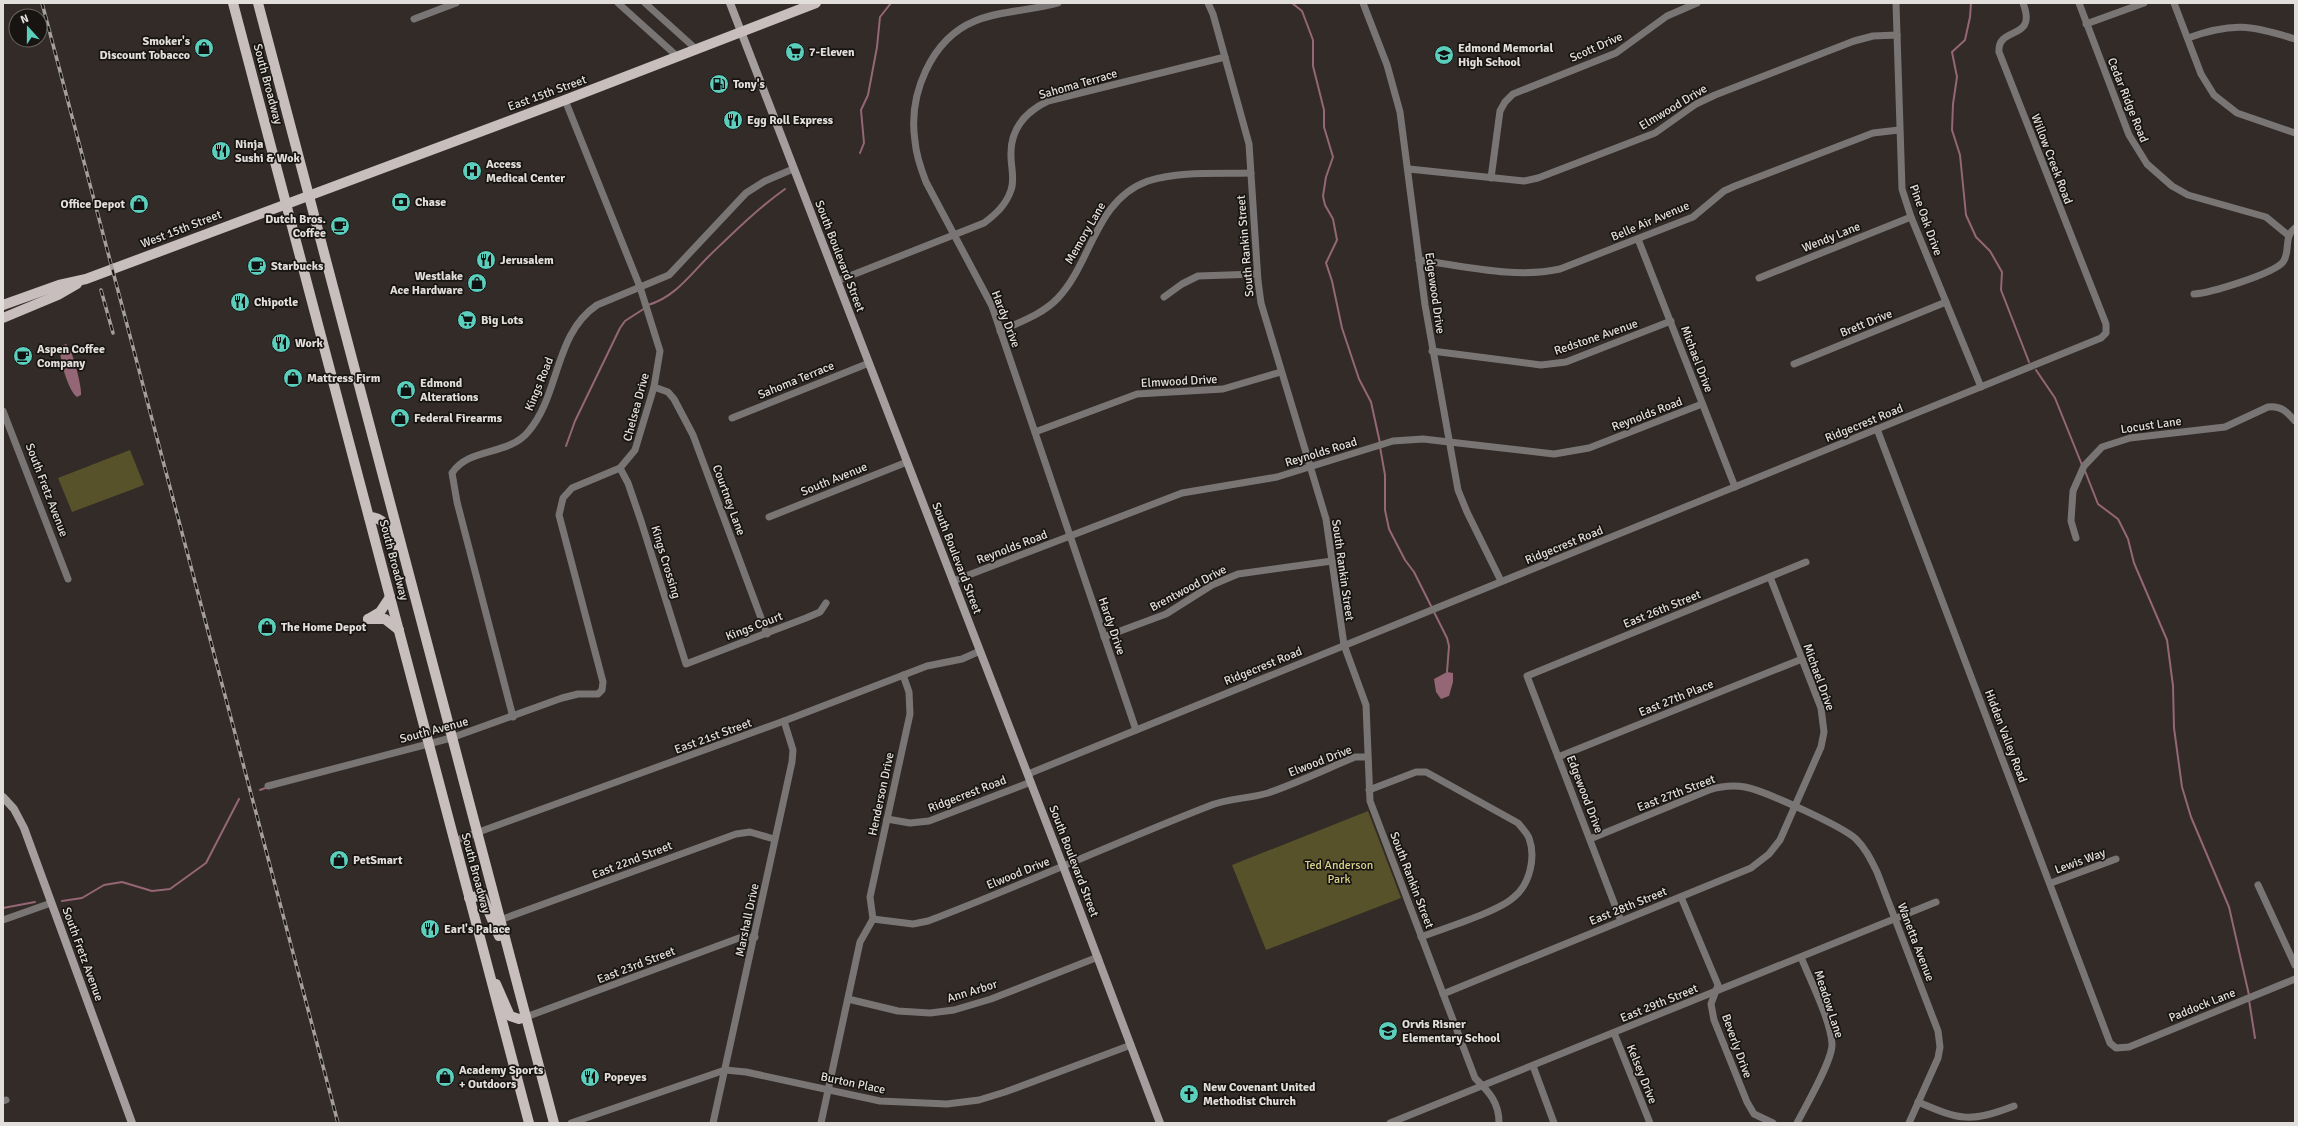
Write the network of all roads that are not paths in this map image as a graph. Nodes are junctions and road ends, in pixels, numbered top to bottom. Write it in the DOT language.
graph roads {
  1 [pos="233,3"];
  2 [pos="258,3"];
  3 [pos="456,3"];
  4 [pos="618,3"];
  5 [pos="645,3"];
  6 [pos="730,3"];
  7 [pos="816,3"];
  8 [pos="1058,3"];
  9 [pos="1208,3"];
  10 [pos="1363,3"];
  11 [pos="1697,3"];
  12 [pos="1896,3"];
  13 [pos="2023,3"];
  14 [pos="2079,3"];
  15 [pos="2144,3"];
  16 [pos="2174,3"];
  17 [pos="414,19"];
  18 [pos="2086,24"];
  19 [pos="741,33"];
  20 [pos="1897,35"];
  21 [pos="2188,38"];
  22 [pos="2295,39"];
  23 [pos="697,50"];
  24 [pos="678,57"];
  25 [pos="1225,57"];
  26 [pos="565,100"];
  27 [pos="1899,130"];
  28 [pos="2295,133"];
  29 [pos="793,169"];
  30 [pos="1409,169"];
  31 [pos="1251,173"];
  32 [pos="1492,178"];
  33 [pos="308,195"];
  34 [pos="286,203"];
  35 [pos="1911,217"];
  36 [pos="2295,228"];
  37 [pos="2288,235"];
  38 [pos="954,236"];
  39 [pos="1638,239"];
  40 [pos="1419,260"];
  41 [pos="1257,274"];
  42 [pos="1759,278"];
  43 [pos="86,279"];
  44 [pos="837,281"];
  45 [pos="640,287"];
  46 [pos="2194,294"];
  47 [pos="1164,297"];
  48 [pos="1946,302"];
  49 [pos="3,305"];
  50 [pos="3,318"];
  51 [pos="1671,321"];
  52 [pos="1000,331"];
  53 [pos="2106,333"];
  54 [pos="1432,351"];
  55 [pos="869,363"];
  56 [pos="1794,364"];
  57 [pos="1281,372"];
  58 [pos="654,387"];
  59 [pos="1981,387"];
  60 [pos="1702,404"];
  61 [pos="3,411"];
  62 [pos="732,418"];
  63 [pos="2295,421"];
  64 [pos="1878,430"];
  65 [pos="1035,432"];
  66 [pos="1449,443"];
  67 [pos="907,462"];
  68 [pos="1310,467"];
  69 [pos="620,468"];
  70 [pos="1735,487"];
  71 [pos="369,517"];
  72 [pos="769,517"];
  73 [pos="1070,536"];
  74 [pos="2076,538"];
  75 [pos="404,560"];
  76 [pos="1332,561"];
  77 [pos="1806,562"];
  78 [pos="1770,577"];
  79 [pos="68,579"];
  80 [pos="953,581"];
  81 [pos="1501,582"];
  82 [pos="390,597"];
  83 [pos="826,603"];
  84 [pos="399,630"];
  85 [pos="767,634"];
  86 [pos="1104,637"];
  87 [pos="1344,645"];
  88 [pos="980,651"];
  89 [pos="1802,659"];
  90 [pos="686,664"];
  91 [pos="903,675"];
  92 [pos="1527,676"];
  93 [pos="602,690"];
  94 [pos="513,716"];
  95 [pos="784,721"];
  96 [pos="1136,730"];
  97 [pos="451,738"];
  98 [pos="428,743"];
  99 [pos="1367,757"];
  100 [pos="1558,757"];
  101 [pos="1028,774"];
  102 [pos="1031,782"];
  103 [pos="268,786"];
  104 [pos="1369,790"];
  105 [pos="3,797"];
  106 [pos="1794,807"];
  107 [pos="887,819"];
  108 [pos="477,833"];
  109 [pos="774,839"];
  110 [pos="1590,839"];
  111 [pos="454,841"];
  112 [pos="2116,859"];
  113 [pos="1063,866"];
  114 [pos="2051,883"];
  115 [pos="2258,885"];
  116 [pos="1681,897"];
  117 [pos="469,898"];
  118 [pos="1936,902"];
  119 [pos="51,903"];
  120 [pos="873,919"];
  121 [pos="1895,919"];
  122 [pos="3,920"];
  123 [pos="500,920"];
  124 [pos="1621,921"];
  125 [pos="755,937"];
  126 [pos="1422,937"];
  127 [pos="510,957"];
  128 [pos="1098,957"];
  129 [pos="1801,957"];
  130 [pos="2295,965"];
  131 [pos="489,970"];
  132 [pos="2295,979"];
  133 [pos="1714,992"];
  134 [pos="1442,994"];
  135 [pos="848,999"];
  136 [pos="526,1017"];
  137 [pos="1614,1033"];
  138 [pos="1131,1045"];
  139 [pos="2116,1048"];
  140 [pos="1533,1066"];
  141 [pos="725,1070"];
  142 [pos="1483,1086"];
  143 [pos="828,1089"];
  144 [pos="1918,1102"];
  145 [pos="2014,1106"];
  146 [pos="1973,1121"];
  147 [pos="132,1123"];
  148 [pos="529,1123"];
  149 [pos="554,1123"];
  150 [pos="572,1123"];
  151 [pos="713,1123"];
  152 [pos="821,1123"];
  153 [pos="1160,1123"];
  154 [pos="1390,1123"];
  155 [pos="1499,1123"];
  156 [pos="1554,1123"];
  157 [pos="1650,1123"];
  158 [pos="1773,1123"];
  159 [pos="1796,1123"];
  160 [pos="1909,1123"];
  1 -- 34 [label="main road, South Broadway"];
  2 -- 33 [label="main road, South Broadway"];
  3 -- 17 [label="street"];
  4 -- 24 [label="street"];
  5 -- 23 [label="street"];
  6 -- 19 [label="main road, South Boulevard Street"];
  7 -- 19 [label="main road, East 15th Street"];
  8 -- 38 [label="street, Hardy Drive"];
  9 -- 25 [label="street, South Rankin Street"];
  10 -- 30 [label="street, Edgewood Drive"];
  11 -- 32 [label="street, Scott Drive"];
  12 -- 20 [label="street, Pine Oak Drive"];
  13 -- 53 [label="street, Willow Creek Road"];
  14 -- 18 [label="street, Cedar Ridge Road"];
  15 -- 18 [label="street"];
  16 -- 21 [label="street"];
  18 -- 37 [label="street, Cedar Ridge Road"];
  19 -- 23 [label="main road, East 15th Street"];
  19 -- 29 [label="main road, South Boulevard Street"];
  20 -- 27 [label="street, Pine Oak Drive"];
  20 -- 32 [label="street, Elmwood Drive"];
  21 -- 22 [label="street"];
  21 -- 28 [label="street"];
  23 -- 24 [label="main road, East 15th Street"];
  24 -- 26 [label="main road, East 15th Street"];
  25 -- 31 [label="street, South Rankin Street"];
  25 -- 38 [label="street, Sahoma Terrace"];
  26 -- 33 [label="main road, East 15th Street"];
  26 -- 45 [label="street, Chelsea Drive"];
  27 -- 35 [label="street, Pine Oak Drive"];
  27 -- 39 [label="street, Belle Air Avenue"];
  29 -- 44 [label="main road, South Boulevard Street"];
  29 -- 45 [label="street, Kings Road"];
  30 -- 32 [label="street, Elmwood Drive"];
  30 -- 40 [label="street, Edgewood Drive"];
  31 -- 41 [label="street, South Rankin Street"];
  31 -- 52 [label="street, Memory Lane"];
  33 -- 34 [label="main road, East 15th Street"];
  33 -- 75 [label="main road, South Broadway"];
  34 -- 43 [label="main road, West 15th Street"];
  34 -- 71 [label="main road, South Broadway"];
  35 -- 42 [label="street, Wendy Lane"];
  35 -- 48 [label="street, Pine Oak Drive"];
  36 -- 37 [label="street"];
  37 -- 46 [label="street"];
  38 -- 44 [label="street, Sahoma Terrace"];
  38 -- 52 [label="street, Hardy Drive"];
  39 -- 40 [label="street, Belle Air Avenue"];
  39 -- 51 [label="street, Michael Drive"];
  40 -- 54 [label="street, Edgewood Drive"];
  41 -- 47 [label="street"];
  41 -- 57 [label="street, South Rankin Street"];
  43 -- 49 [label="main road, West 15th Street"];
  43 -- 50 [label="main road, West 15th Street"];
  44 -- 55 [label="main road, South Boulevard Street"];
  45 -- 58 [label="street, Chelsea Drive"];
  45 -- 94 [label="street, Kings Road"];
  48 -- 56 [label="street, Brett Drive"];
  48 -- 59 [label="street, Pine Oak Drive"];
  51 -- 54 [label="street, Redstone Avenue"];
  51 -- 60 [label="street, Michael Drive"];
  52 -- 65 [label="street, Hardy Drive"];
  53 -- 59 [label="street, Ridgecrest Road"];
  54 -- 66 [label="street, Edgewood Drive"];
  55 -- 62 [label="street, Sahoma Terrace"];
  55 -- 67 [label="main road, South Boulevard Street"];
  57 -- 65 [label="street, Elmwood Drive"];
  57 -- 68 [label="street, South Rankin Street"];
  58 -- 69 [label="street, Chelsea Drive"];
  58 -- 85 [label="street, Courtney Lane"];
  59 -- 64 [label="street, Ridgecrest Road"];
  60 -- 66 [label="street, Reynolds Road"];
  60 -- 70 [label="street, Michael Drive"];
  61 -- 79 [label="street, South Fretz Avenue"];
  63 -- 74 [label="street, Locust Lane"];
  64 -- 70 [label="street, Ridgecrest Road"];
  64 -- 114 [label="street, Hidden Valley Road"];
  65 -- 73 [label="street, Hardy Drive"];
  66 -- 68 [label="street, Reynolds Road"];
  66 -- 81 [label="street, Edgewood Drive"];
  67 -- 72 [label="street, South Avenue"];
  67 -- 80 [label="main road, South Boulevard Street"];
  68 -- 73 [label="street, Reynolds Road"];
  68 -- 76 [label="street, South Rankin Street"];
  69 -- 90 [label="street, Kings Crossing"];
  69 -- 93 [label="street, Chelsea Drive"];
  70 -- 81 [label="street, Ridgecrest Road"];
  71 -- 75 [label="main road"];
  71 -- 82 [label="main road, South Broadway"];
  73 -- 80 [label="street, Reynolds Road"];
  73 -- 86 [label="street, Hardy Drive"];
  75 -- 97 [label="main road, South Broadway"];
  76 -- 86 [label="street, Brentwood Drive"];
  76 -- 87 [label="street, South Rankin Street"];
  77 -- 78 [label="street, East 26th Street"];
  78 -- 89 [label="street, Michael Drive"];
  78 -- 92 [label="street, East 26th Street"];
  80 -- 88 [label="main road, South Boulevard Street"];
  81 -- 87 [label="street, Ridgecrest Road"];
  82 -- 84 [label="main road, South Broadway"];
  82 -- 84 [label="main road"];
  83 -- 85 [label="street, Kings Court"];
  84 -- 98 [label="main road, South Broadway"];
  85 -- 90 [label="street, Kings Court"];
  86 -- 96 [label="street, Hardy Drive"];
  87 -- 96 [label="street, Ridgecrest Road"];
  87 -- 99 [label="street, South Rankin Street"];
  88 -- 91 [label="street, East 21st Street"];
  88 -- 101 [label="main road, South Boulevard Street"];
  89 -- 100 [label="street, East 27th Place"];
  89 -- 106 [label="street, Michael Drive"];
  91 -- 95 [label="street, East 21st Street"];
  91 -- 107 [label="street, Henderson Drive"];
  92 -- 100 [label="street, Edgewood Drive"];
  93 -- 94 [label="street, South Avenue"];
  94 -- 97 [label="street, South Avenue"];
  95 -- 108 [label="street, East 21st Street"];
  95 -- 109 [label="street, Marshall Drive"];
  96 -- 101 [label="street, Ridgecrest Road"];
  97 -- 98 [label="street, South Avenue"];
  97 -- 108 [label="main road, South Broadway"];
  98 -- 103 [label="street, South Avenue"];
  98 -- 111 [label="main road, South Broadway"];
  99 -- 104 [label="street, South Rankin Street"];
  99 -- 113 [label="street, Elwood Drive"];
  100 -- 110 [label="street, Edgewood Drive"];
  101 -- 102 [label="main road, South Boulevard Street"];
  102 -- 107 [label="street, Ridgecrest Road"];
  102 -- 113 [label="main road, South Boulevard Street"];
  104 -- 126 [label="street, South Rankin Street"];
  104 -- 126 [label="street"];
  105 -- 119 [label="main road, South Fretz Avenue"];
  106 -- 110 [label="street, East 27th Street"];
  106 -- 116 [label="street, East 28th Street"];
  106 -- 121 [label="street, Wanetta Avenue"];
  107 -- 120 [label="street, Henderson Drive"];
  108 -- 111 [label="street, East 21st Street"];
  108 -- 123 [label="main road, South Broadway"];
  109 -- 123 [label="street, East 22nd Street"];
  109 -- 125 [label="street, Marshall Drive"];
  110 -- 124 [label="street, Edgewood Drive"];
  111 -- 117 [label="main road, South Broadway"];
  112 -- 114 [label="street, Lewis Way"];
  113 -- 120 [label="street, Elwood Drive"];
  113 -- 128 [label="main road, South Boulevard Street"];
  114 -- 139 [label="street, Hidden Valley Road"];
  115 -- 130 [label="street"];
  116 -- 124 [label="street, East 28th Street"];
  116 -- 133 [label="street, Beverly Drive"];
  117 -- 127 [label="main road"];
  117 -- 131 [label="main road, South Broadway"];
  118 -- 121 [label="street, East 29th Street"];
  119 -- 122 [label="street"];
  119 -- 147 [label="main road, South Fretz Avenue"];
  120 -- 135 [label="street"];
  121 -- 129 [label="street, East 29th Street"];
  121 -- 144 [label="street, Wanetta Avenue"];
  123 -- 127 [label="main road, South Broadway"];
  124 -- 134 [label="street, East 28th Street"];
  125 -- 136 [label="street, East 23rd Street"];
  125 -- 141 [label="street, Marshall Drive"];
  126 -- 134 [label="street, South Rankin Street"];
  127 -- 136 [label="main road, South Broadway"];
  128 -- 135 [label="street, Ann Arbor"];
  128 -- 138 [label="main road, South Boulevard Street"];
  129 -- 133 [label="street, East 29th Street"];
  129 -- 159 [label="street, Meadow Lane"];
  131 -- 136 [label="main road"];
  131 -- 148 [label="main road, South Broadway"];
  132 -- 139 [label="street, Paddock Lane"];
  133 -- 137 [label="street, East 29th Street"];
  133 -- 158 [label="street, Beverly Drive"];
  134 -- 142 [label="street, South Rankin Street"];
  135 -- 143 [label="street"];
  136 -- 149 [label="main road, South Broadway"];
  137 -- 140 [label="street, East 29th Street"];
  137 -- 157 [label="street, Kelsey Drive"];
  138 -- 143 [label="street, Burton Place"];
  138 -- 153 [label="main road, South Boulevard Street"];
  140 -- 142 [label="street, East 29th Street"];
  140 -- 156 [label="street"];
  141 -- 143 [label="street, Burton Place"];
  141 -- 150 [label="street, Burton Place"];
  141 -- 151 [label="street, Marshall Drive"];
  142 -- 154 [label="street, East 29th Street"];
  142 -- 155 [label="street, South Rankin Street"];
  143 -- 152 [label="street"];
  144 -- 146 [label="street"];
  144 -- 160 [label="street, Wanetta Avenue"];
  145 -- 146 [label="street"];
}
